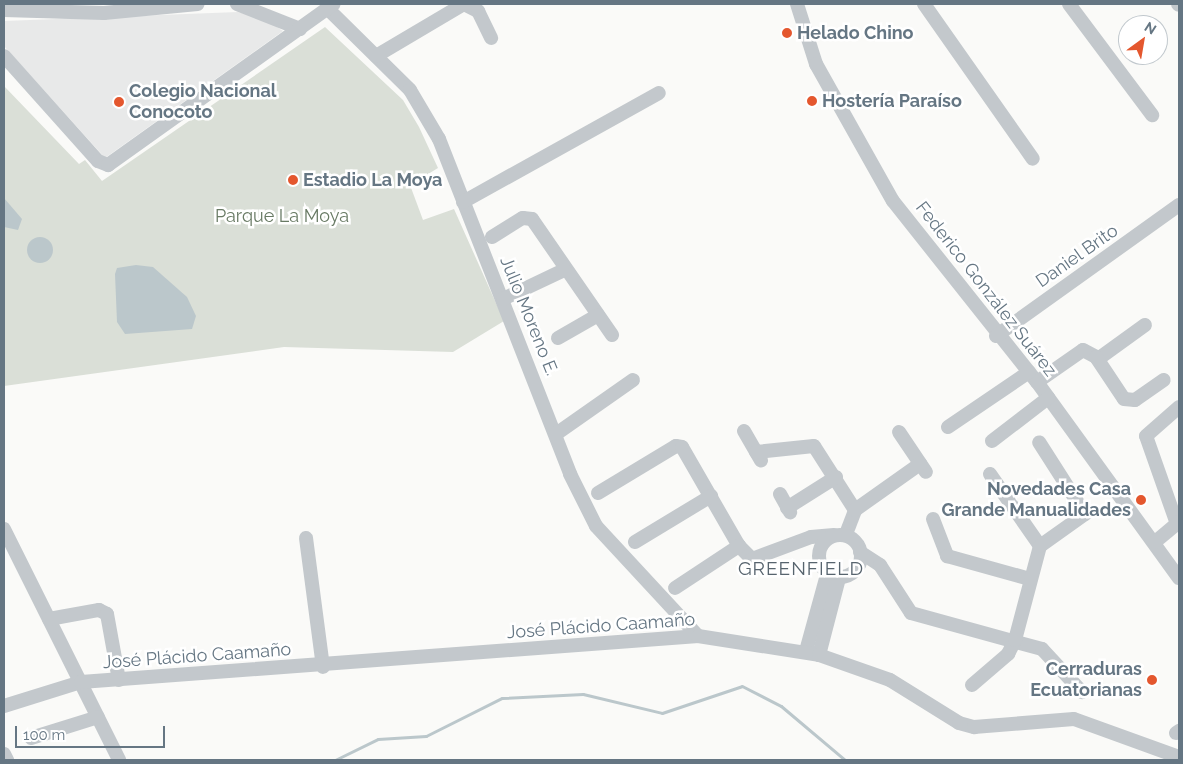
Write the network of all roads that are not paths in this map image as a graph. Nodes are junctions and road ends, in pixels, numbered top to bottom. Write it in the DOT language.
graph roads {
  1 [pos="182,4"];
  2 [pos="198,4"];
  3 [pos="237,4"];
  4 [pos="924,4"];
  5 [pos="1069,4"];
  6 [pos="332,6"];
  7 [pos="802,6"];
  8 [pos="4,10"];
  9 [pos="300,30"];
  10 [pos="491,38"];
  11 [pos="4,56"];
  12 [pos="376,56"];
  13 [pos="659,93"];
  14 [pos="1152,115"];
  15 [pos="1033,159"];
  16 [pos="463,202"];
  17 [pos="1179,205"];
  18 [pos="492,237"];
  19 [pos="564,270"];
  20 [pos="503,300"];
  21 [pos="598,315"];
  22 [pos="1145,325"];
  23 [pos="612,335"];
  24 [pos="996,336"];
  25 [pos="558,338"];
  26 [pos="1098,359"];
  27 [pos="1033,377"];
  28 [pos="633,380"];
  29 [pos="1164,380"];
  30 [pos="1048,398"];
  31 [pos="1179,407"];
  32 [pos="948,426"];
  33 [pos="744,431"];
  34 [pos="898,432"];
  35 [pos="556,434"];
  36 [pos="992,441"];
  37 [pos="1039,442"];
  38 [pos="990,474"];
  39 [pos="836,477"];
  40 [pos="598,493"];
  41 [pos="780,494"];
  42 [pos="712,496"];
  43 [pos="855,510"];
  44 [pos="933,520"];
  45 [pos="1178,523"];
  46 [pos="4,529"];
  47 [pos="840,535"];
  48 [pos="811,537"];
  49 [pos="306,538"];
  50 [pos="635,542"];
  51 [pos="1155,542"];
  52 [pos="740,546"];
  53 [pos="1040,546"];
  54 [pos="822,547"];
  55 [pos="860,552"];
  56 [pos="833,576"];
  57 [pos="1179,578"];
  58 [pos="1030,579"];
  59 [pos="675,588"];
  60 [pos="49,619"];
  61 [pos="698,636"];
  62 [pos="1015,640"];
  63 [pos="812,653"];
  64 [pos="322,667"];
  65 [pos="119,680"];
  66 [pos="81,682"];
  67 [pos="972,685"];
  68 [pos="1082,692"];
  69 [pos="4,706"];
  70 [pos="98,717"];
  71 [pos="31,738"];
  72 [pos="4,754"];
  73 [pos="1179,757"];
  74 [pos="7,760"];
  75 [pos="119,760"];
  1 -- 2 [label="street"];
  1 -- 8 [label="street"];
  3 -- 9 [label="street"];
  4 -- 15 [label="street"];
  5 -- 14 [label="street"];
  6 -- 9 [label="street"];
  6 -- 12 [label="street, Julio Moreno E."];
  7 -- 24 [label="street, Federico González Suárez"];
  9 -- 11 [label="street"];
  10 -- 12 [label="street"];
  12 -- 16 [label="street, Julio Moreno E."];
  13 -- 16 [label="street"];
  16 -- 20 [label="street, Julio Moreno E."];
  17 -- 24 [label="street, Daniel Brito"];
  18 -- 19 [label="street"];
  19 -- 20 [label="street"];
  19 -- 21 [label="street"];
  20 -- 35 [label="street, Julio Moreno E."];
  21 -- 23 [label="street"];
  21 -- 25 [label="street"];
  22 -- 26 [label="street"];
  24 -- 27 [label="street, Federico González Suárez"];
  26 -- 27 [label="street"];
  26 -- 29 [label="street"];
  27 -- 30 [label="street, Federico González Suárez"];
  27 -- 32 [label="street"];
  28 -- 35 [label="street"];
  30 -- 36 [label="street"];
  30 -- 51 [label="street, Federico González Suárez"];
  31 -- 45 [label="street"];
  33 -- 39 [label="street"];
  34 -- 43 [label="street"];
  35 -- 61 [label="street, Julio Moreno E."];
  37 -- 53 [label="street"];
  38 -- 53 [label="street"];
  39 -- 41 [label="street"];
  39 -- 43 [label="street"];
  40 -- 42 [label="street"];
  42 -- 50 [label="street"];
  42 -- 52 [label="street"];
  43 -- 47 [label="street"];
  44 -- 58 [label="street"];
  45 -- 51 [label="street"];
  46 -- 60 [label="street"];
  47 -- 48 [label="street"];
  47 -- 54 [label="street"];
  47 -- 55 [label="street"];
  48 -- 52 [label="street"];
  48 -- 54 [label="street"];
  49 -- 64 [label="street"];
  51 -- 57 [label="street, Federico González Suárez"];
  52 -- 59 [label="street"];
  53 -- 58 [label="street"];
  54 -- 56 [label="street"];
  55 -- 56 [label="street"];
  55 -- 62 [label="street"];
  56 -- 63 [label="street"];
  58 -- 62 [label="street"];
  60 -- 65 [label="street"];
  60 -- 66 [label="street"];
  61 -- 63 [label="street, José Plácido Caamaño"];
  61 -- 64 [label="street, José Plácido Caamaño"];
  62 -- 67 [label="street"];
  62 -- 68 [label="street"];
  63 -- 73 [label="street, José Plácido Caamaño"];
  64 -- 65 [label="street, José Plácido Caamaño"];
  65 -- 66 [label="street, José Plácido Caamaño"];
  66 -- 69 [label="street, José Plácido Caamaño"];
  66 -- 70 [label="street"];
  70 -- 71 [label="street"];
  70 -- 75 [label="street"];
  72 -- 74 [label="street"];
}
